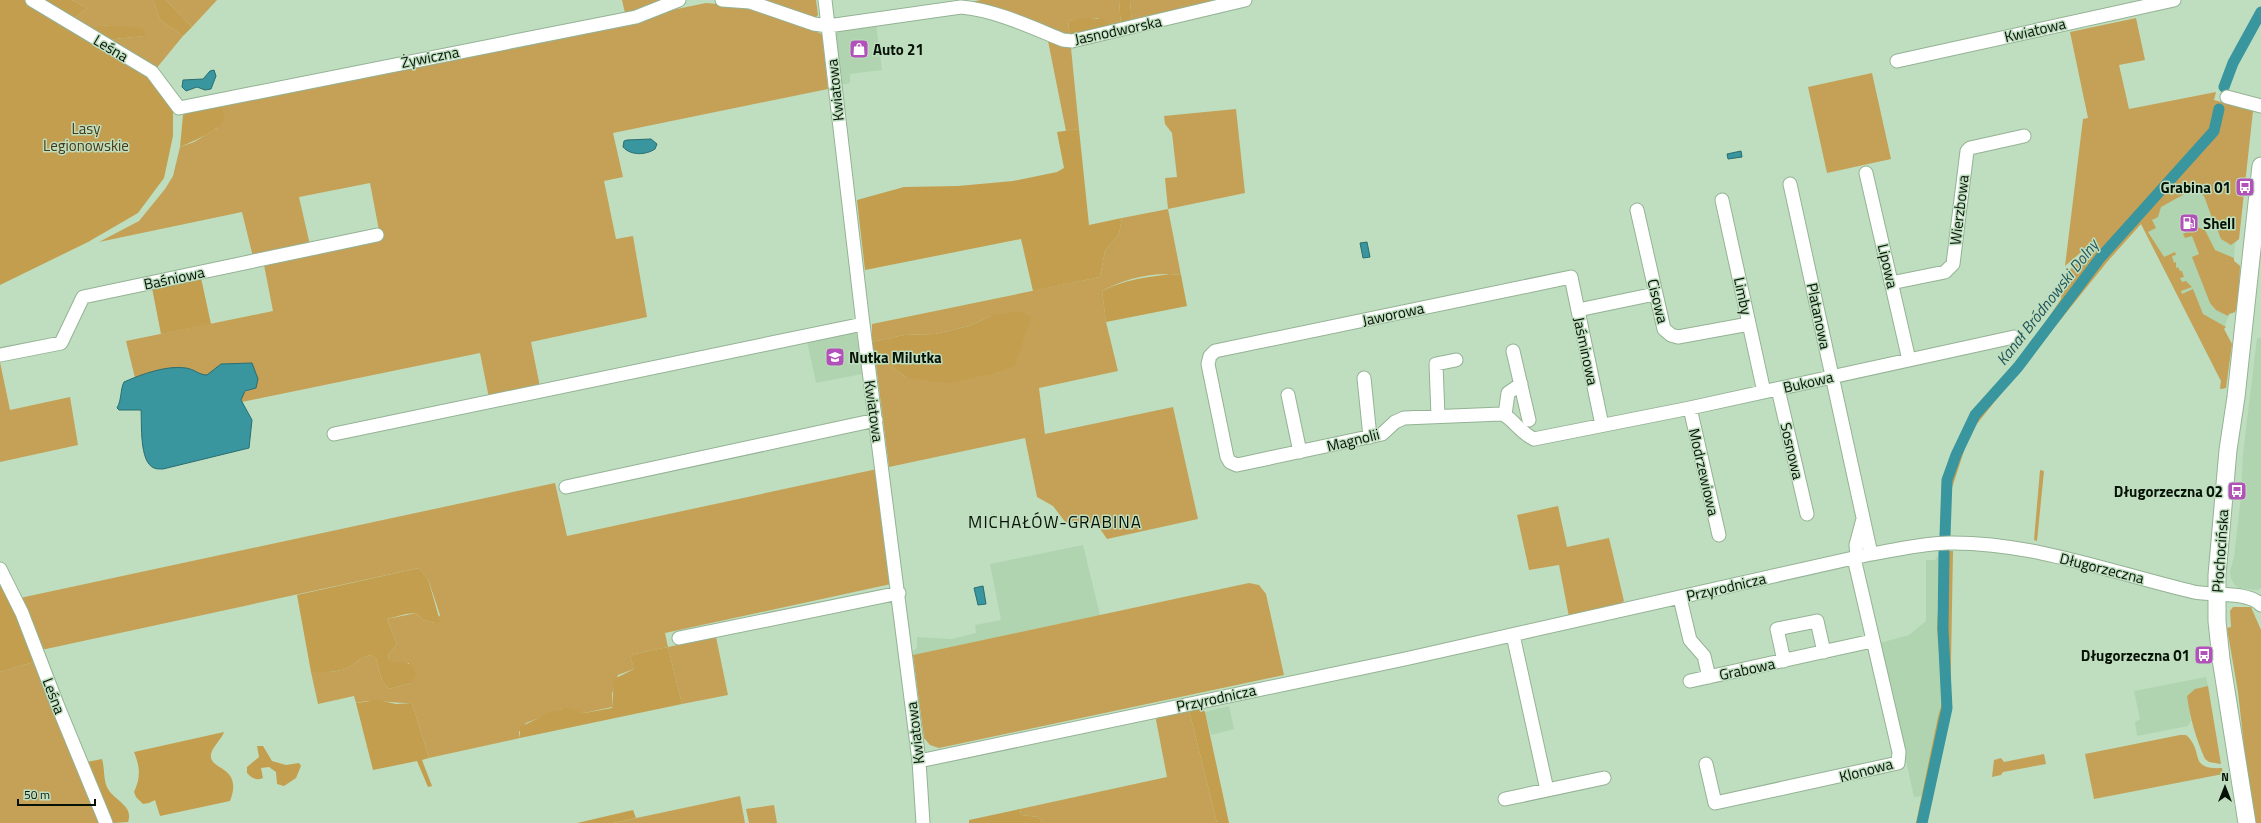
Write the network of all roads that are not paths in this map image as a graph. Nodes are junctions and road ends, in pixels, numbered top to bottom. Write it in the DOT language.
graph roads {
  1 [pos="32,0"];
  2 [pos="679,0"];
  3 [pos="722,0"];
  4 [pos="825,0"];
  5 [pos="1245,0"];
  6 [pos="2174,0"];
  7 [pos="828,26"];
  8 [pos="1897,61"];
  9 [pos="2227,97"];
  10 [pos="2261,106"];
  11 [pos="179,108"];
  12 [pos="2024,136"];
  13 [pos="2261,166"];
  14 [pos="1866,173"];
  15 [pos="1790,184"];
  16 [pos="1722,200"];
  17 [pos="1637,210"];
  18 [pos="377,235"];
  19 [pos="1571,277"];
  20 [pos="2255,278"];
  21 [pos="1891,283"];
  22 [pos="1656,294"];
  23 [pos="1578,310"];
  24 [pos="863,324"];
  25 [pos="1749,324"];
  26 [pos="2014,337"];
  27 [pos="1215,351"];
  28 [pos="1513,351"];
  29 [pos="0,355"];
  30 [pos="1456,360"];
  31 [pos="1909,360"];
  32 [pos="1832,376"];
  33 [pos="1364,378"];
  34 [pos="1521,384"];
  35 [pos="1778,389"];
  36 [pos="1764,392"];
  37 [pos="1288,395"];
  38 [pos="1690,408"];
  39 [pos="1505,415"];
  40 [pos="1438,416"];
  41 [pos="876,420"];
  42 [pos="1529,420"];
  43 [pos="1602,425"];
  44 [pos="334,434"];
  45 [pos="1370,437"];
  46 [pos="1300,452"];
  47 [pos="566,487"];
  48 [pos="1807,514"];
  49 [pos="1863,518"];
  50 [pos="1719,535"];
  51 [pos="1939,544"];
  52 [pos="1871,554"];
  53 [pos="1856,558"];
  54 [pos="0,569"];
  55 [pos="899,593"];
  56 [pos="2217,595"];
  57 [pos="1680,598"];
  58 [pos="2261,605"];
  59 [pos="1513,635"];
  60 [pos="679,638"];
  61 [pos="1872,641"];
  62 [pos="1824,652"];
  63 [pos="1784,661"];
  64 [pos="1709,677"];
  65 [pos="1690,681"];
  66 [pos="919,761"];
  67 [pos="1706,764"];
  68 [pos="1604,778"];
  69 [pos="1547,790"];
  70 [pos="1505,799"];
  71 [pos="106,823"];
  72 [pos="923,823"];
  73 [pos="2247,823"];
  1 -- 11 [label="street, Leśna"];
  2 -- 11 [label="street, Żywiczna"];
  3 -- 7 [label="street"];
  4 -- 7 [label="street, Kwiatowa"];
  5 -- 7 [label="street, Jasnodworska"];
  6 -- 8 [label="street, Kwiatowa"];
  7 -- 24 [label="street, Kwiatowa"];
  9 -- 10 [label="street"];
  12 -- 21 [label="street, Wierzbowa"];
  13 -- 20 [label="main road, Płochocińska"];
  14 -- 21 [label="street, Lipowa"];
  15 -- 32 [label="street, Platanowa"];
  16 -- 25 [label="street, Limby"];
  17 -- 22 [label="street, Cisowa"];
  18 -- 29 [label="street, Baśniowa"];
  19 -- 23 [label="street, Jaśminowa"];
  19 -- 27 [label="street, Jaworowa"];
  20 -- 56 [label="main road, Płochocińska"];
  21 -- 31 [label="street, Lipowa"];
  22 -- 23 [label="street"];
  22 -- 25 [label="street, Cisowa"];
  23 -- 43 [label="street, Jaśminowa"];
  24 -- 41 [label="street, Kwiatowa"];
  24 -- 44 [label="street"];
  25 -- 36 [label="street, Limby"];
  26 -- 31 [label="street, Bukowa"];
  27 -- 46 [label="street, Magnolii"];
  28 -- 34 [label="street"];
  30 -- 40 [label="street"];
  31 -- 32 [label="street, Bukowa"];
  32 -- 35 [label="street, Bukowa"];
  32 -- 49 [label="street, Platanowa"];
  33 -- 45 [label="street"];
  34 -- 39 [label="street"];
  34 -- 42 [label="street"];
  35 -- 36 [label="street, Bukowa"];
  35 -- 48 [label="street, Sosnowa"];
  36 -- 38 [label="street, Bukowa"];
  37 -- 46 [label="street"];
  38 -- 43 [label="street, Bukowa"];
  38 -- 50 [label="street, Modrzewiowa"];
  39 -- 40 [label="street, Magnolii"];
  39 -- 43 [label="street"];
  40 -- 45 [label="street, Magnolii"];
  41 -- 47 [label="street"];
  41 -- 55 [label="street, Kwiatowa"];
  45 -- 46 [label="street, Magnolii"];
  49 -- 52 [label="street, Platanowa"];
  49 -- 53 [label="street, Platanowa"];
  51 -- 52 [label="street, Przyrodnicza"];
  51 -- 56 [label="street, Długorzeczna"];
  52 -- 53 [label="street, Przyrodnicza"];
  53 -- 57 [label="street, Przyrodnicza"];
  53 -- 61 [label="street, Klonowa"];
  54 -- 71 [label="street, Leśna"];
  55 -- 60 [label="street"];
  55 -- 66 [label="street, Kwiatowa"];
  56 -- 58 [label="street, Długorzeczna"];
  56 -- 73 [label="main road, Płochocińska"];
  57 -- 59 [label="street, Przyrodnicza"];
  57 -- 64 [label="street, Grabowa"];
  59 -- 66 [label="street, Przyrodnicza"];
  59 -- 69 [label="street"];
  61 -- 62 [label="street, Grabowa"];
  61 -- 67 [label="street, Klonowa"];
  62 -- 63 [label="street, Grabowa"];
  62 -- 63 [label="street, Grabowa"];
  63 -- 64 [label="street, Grabowa"];
  64 -- 65 [label="street, Grabowa"];
  66 -- 72 [label="street, Kwiatowa"];
  68 -- 69 [label="street"];
  69 -- 70 [label="street"];
}
